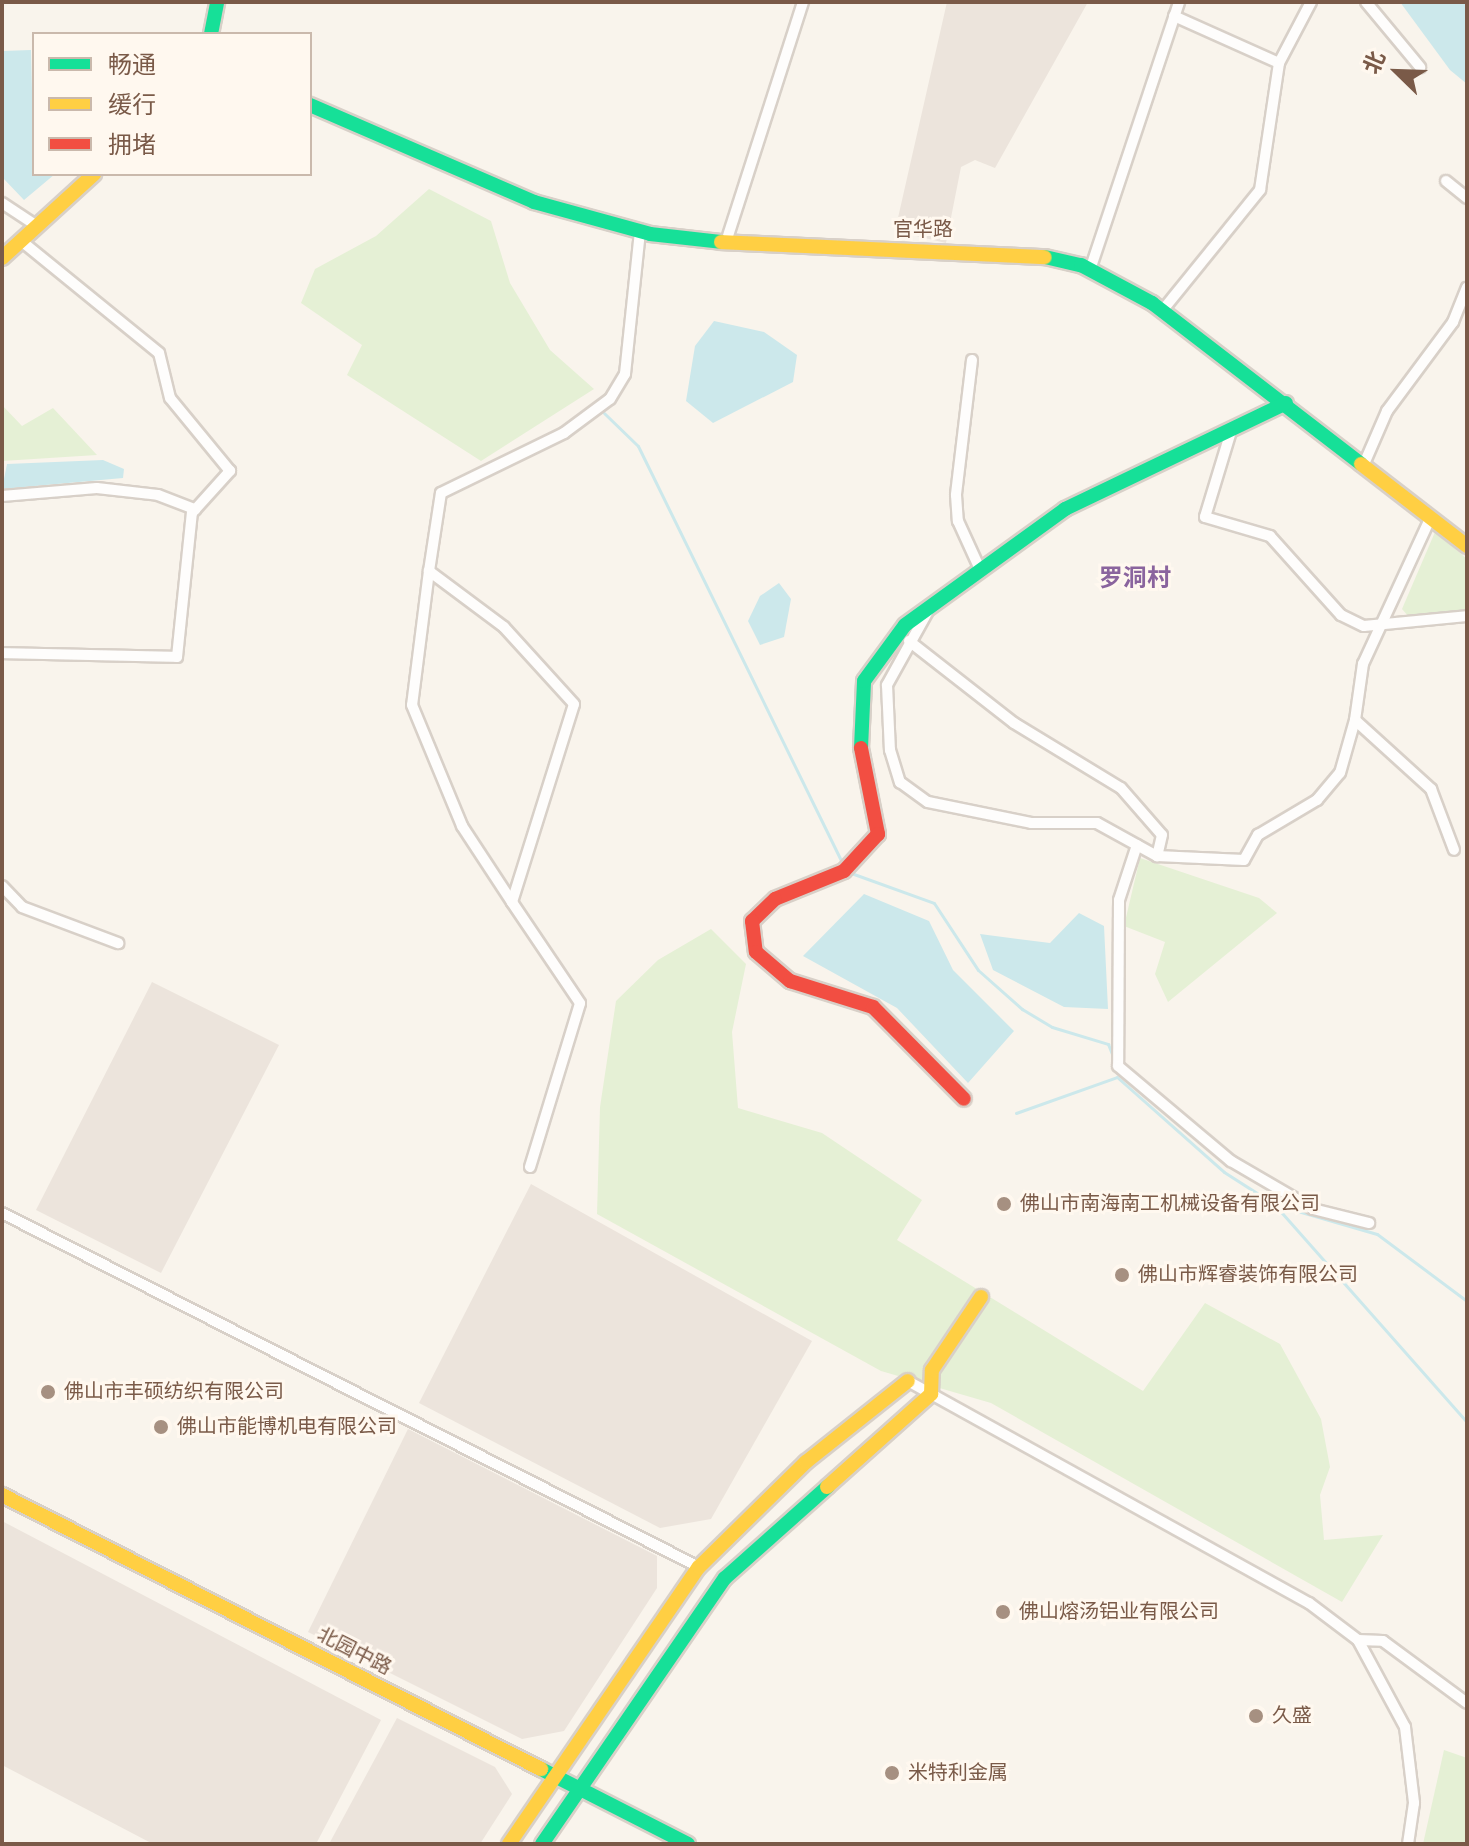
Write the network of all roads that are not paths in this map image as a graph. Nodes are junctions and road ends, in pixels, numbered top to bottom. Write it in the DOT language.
graph roads {
  1 [pos="217,2"];
  2 [pos="803,2"];
  3 [pos="1179,2"];
  4 [pos="1311,2"];
  5 [pos="1366,2"];
  6 [pos="1174,16"];
  7 [pos="212,32"];
  8 [pos="1279,63"];
  9 [pos="1420,67"];
  10 [pos="312,106"];
  11 [pos="92,176"];
  12 [pos="1446,181"];
  13 [pos="1467,198"];
  14 [pos="2,203"];
  15 [pos="37,226"];
  16 [pos="640,231"];
  17 [pos="21,241"];
  18 [pos="726,242"];
  19 [pos="2,258"];
  20 [pos="1090,270"];
  21 [pos="1467,288"];
  22 [pos="1162,311"];
  23 [pos="972,360"];
  24 [pos="1286,403"];
  25 [pos="1232,428"];
  26 [pos="1364,464"];
  27 [pos="2,496"];
  28 [pos="195,509"];
  29 [pos="1431,517"];
  30 [pos="1467,546"];
  31 [pos="979,567"];
  32 [pos="429,571"];
  33 [pos="932,604"];
  34 [pos="1467,616"];
  35 [pos="1382,625"];
  36 [pos="909,641"];
  37 [pos="2,653"];
  38 [pos="1355,720"];
  39 [pos="1137,845"];
  40 [pos="1454,850"];
  41 [pos="1157,856"];
  42 [pos="2,886"];
  43 [pos="512,902"];
  44 [pos="118,943"];
  45 [pos="964,1099"];
  46 [pos="530,1167"];
  47 [pos="2,1213"];
  48 [pos="1369,1223"];
  49 [pos="981,1297"];
  50 [pos="908,1381"];
  51 [pos="931,1394"];
  52 [pos="2,1495"];
  53 [pos="2,1505"];
  54 [pos="699,1567"];
  55 [pos="1358,1640"];
  56 [pos="1467,1703"];
  57 [pos="553,1780"];
  58 [pos="577,1792"];
  59 [pos="509,1844"];
  60 [pos="542,1844"];
  61 [pos="668,1844"];
  62 [pos="688,1844"];
  63 [pos="1408,1844"];
  1 -- 7 [label="street"];
  2 -- 18 [label="street"];
  3 -- 6 [label="street"];
  4 -- 8 [label="street"];
  5 -- 9 [label="street"];
  6 -- 8 [label="street"];
  6 -- 20 [label="street"];
  8 -- 22 [label="street"];
  10 -- 16 [label="street, 官华路"];
  11 -- 15 [label="street"];
  12 -- 13 [label="street"];
  14 -- 15 [label="street"];
  15 -- 17 [label="street"];
  16 -- 18 [label="street, 官华路"];
  16 -- 32 [label="street"];
  17 -- 19 [label="street"];
  17 -- 28 [label="street"];
  18 -- 20 [label="street, 官华路"];
  20 -- 22 [label="street, 官华路"];
  21 -- 26 [label="street"];
  22 -- 24 [label="street, 官华路"];
  23 -- 31 [label="street"];
  24 -- 25 [label="street"];
  24 -- 26 [label="street, 官华路"];
  25 -- 31 [label="street"];
  25 -- 35 [label="street"];
  26 -- 29 [label="street, 官华路"];
  27 -- 28 [label="street"];
  28 -- 37 [label="street"];
  29 -- 30 [label="street, 官华路"];
  29 -- 35 [label="street"];
  31 -- 33 [label="street"];
  32 -- 43 [label="street"];
  32 -- 43 [label="street"];
  33 -- 36 [label="street"];
  33 -- 45 [label="street"];
  34 -- 35 [label="street"];
  35 -- 38 [label="street"];
  36 -- 39 [label="street"];
  36 -- 41 [label="street"];
  38 -- 40 [label="street"];
  38 -- 41 [label="street"];
  39 -- 41 [label="street"];
  39 -- 48 [label="street"];
  42 -- 44 [label="street"];
  43 -- 46 [label="street"];
  47 -- 54 [label="street"];
  49 -- 51 [label="street"];
  50 -- 51 [label="street"];
  50 -- 54 [label="street"];
  51 -- 55 [label="street"];
  51 -- 58 [label="street"];
  52 -- 57 [label="street, 北园中路"];
  53 -- 57 [label="street, 北园中路"];
  54 -- 57 [label="street"];
  55 -- 56 [label="street"];
  55 -- 63 [label="street"];
  57 -- 58 [label="street, 北园中路"];
  57 -- 59 [label="street"];
  58 -- 60 [label="street"];
  58 -- 61 [label="street, 北园中路"];
  58 -- 62 [label="street, 北园中路"];
}
